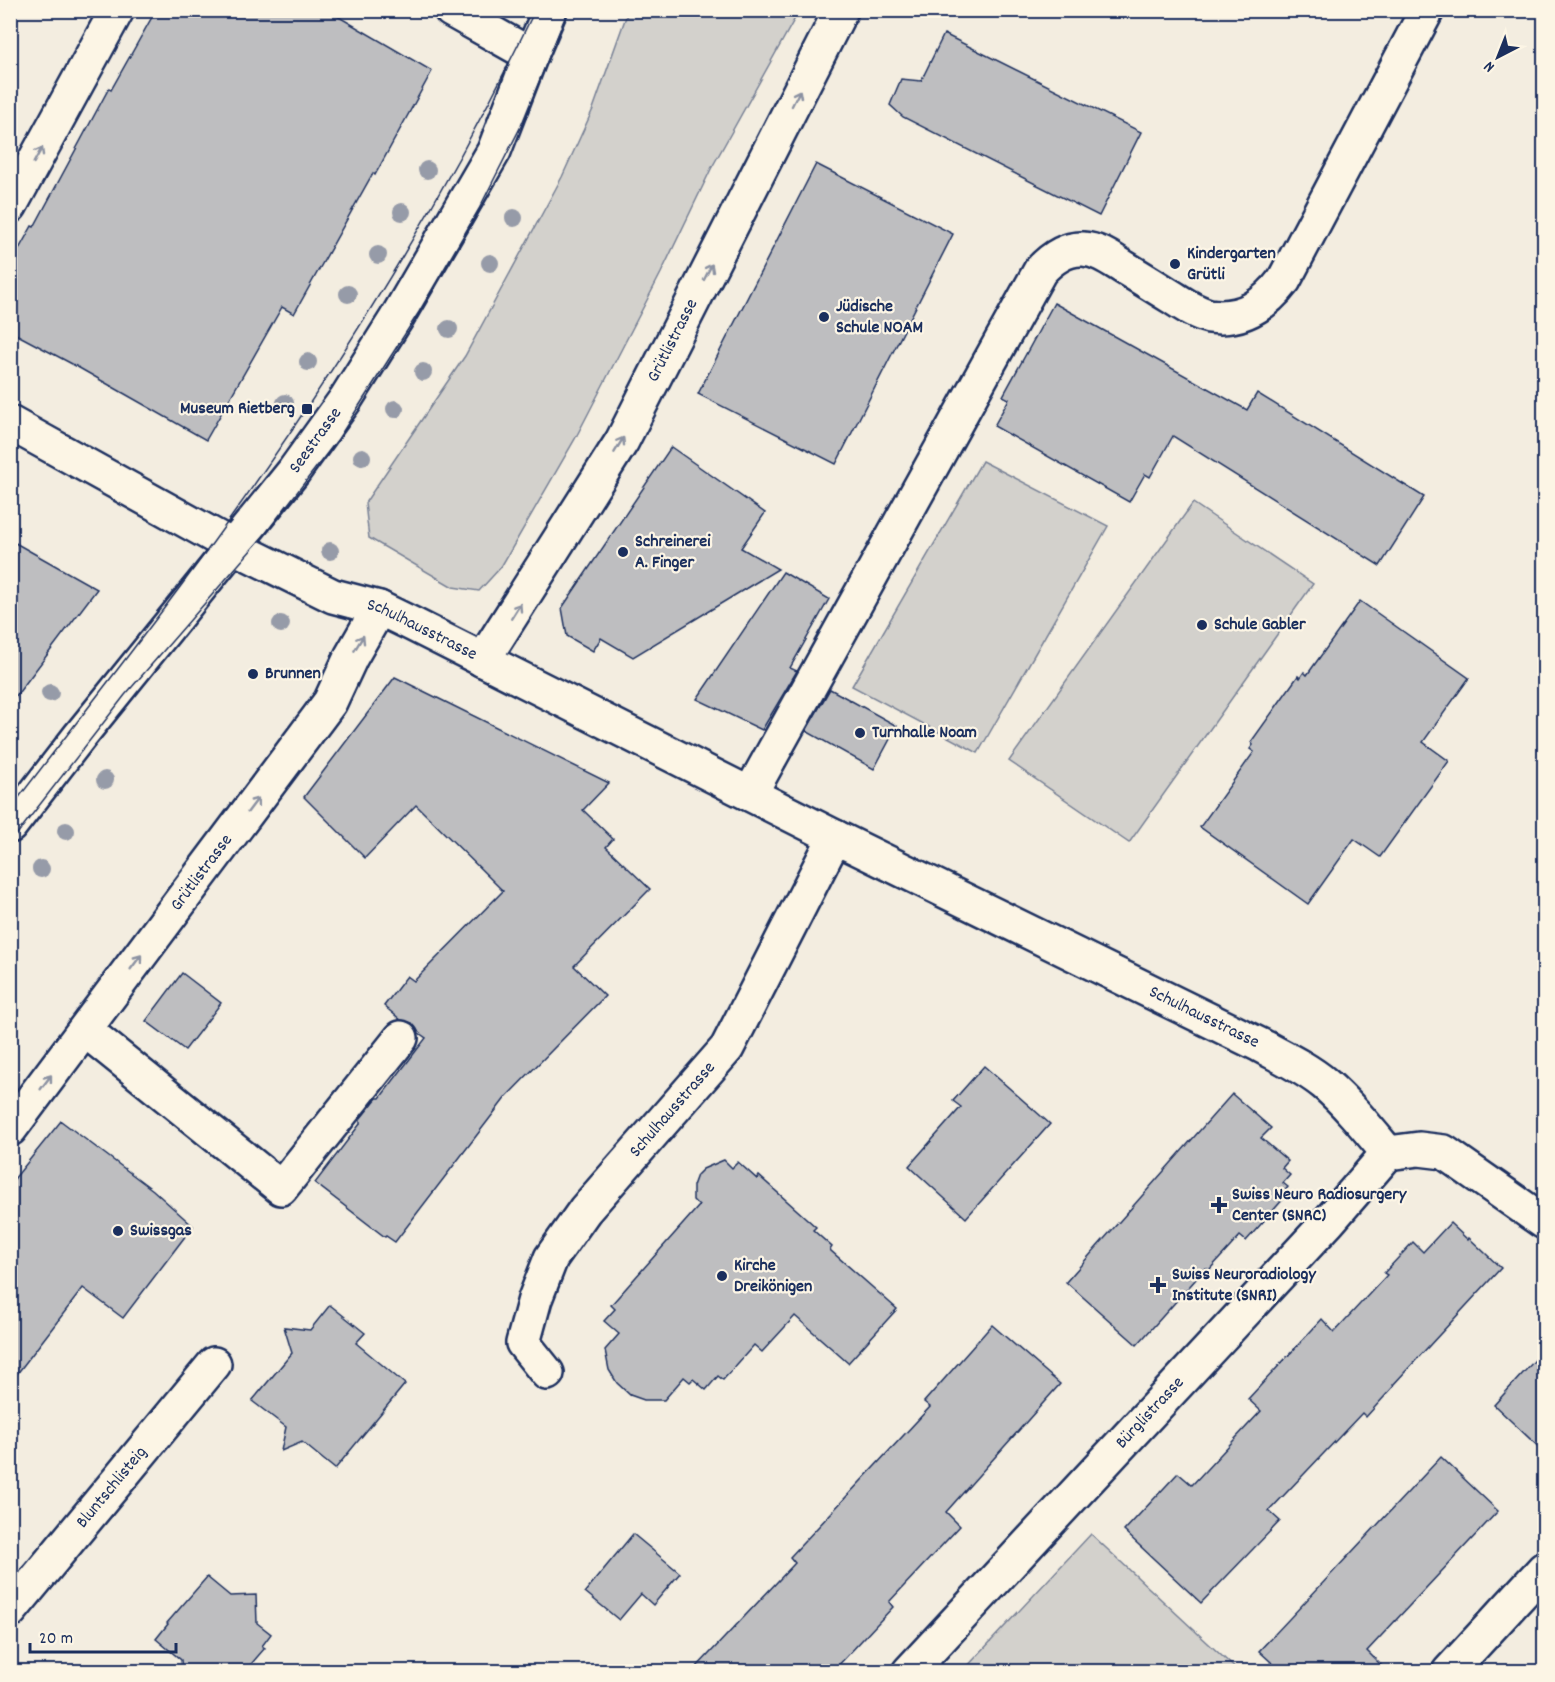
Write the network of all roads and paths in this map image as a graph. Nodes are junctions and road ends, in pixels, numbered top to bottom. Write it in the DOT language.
graph roads {
  1 [pos="117,10"];
  2 [pos="451,10"];
  3 [pos="550,10"];
  4 [pos="841,10"];
  5 [pos="1427,10"];
  6 [pos="531,55"];
  7 [pos="10,206"];
  8 [pos="10,423"];
  9 [pos="234,547"];
  10 [pos="379,608"];
  11 [pos="483,660"];
  12 [pos="750,794"];
  13 [pos="10,826"];
  14 [pos="835,837"];
  15 [pos="85,1030"];
  16 [pos="401,1038"];
  17 [pos="10,1129"];
  18 [pos="1388,1153"];
  19 [pos="1545,1222"];
  20 [pos="214,1364"];
  21 [pos="547,1373"];
  22 [pos="1545,1569"];
  23 [pos="10,1611"];
  24 [pos="909,1671"];
  25 [pos="1449,1671"];
  7 -- 1 [label="street, one-way"];
  2 -- 6 [label="street"];
  3 -- 6 [label="street, Seestrasse"];
  11 -- 4 [label="street, Grütlistrasse, one-way"];
  5 -- 12 [label="street"];
  6 -- 9 [label="street, Seestrasse"];
  8 -- 9 [label="street, Schulhausstrasse"];
  9 -- 10 [label="street, Schulhausstrasse"];
  9 -- 13 [label="street, Seestrasse"];
  10 -- 11 [label="street, Schulhausstrasse"];
  15 -- 10 [label="street, Grütlistrasse, one-way"];
  11 -- 12 [label="street, Schulhausstrasse"];
  12 -- 14 [label="street, Schulhausstrasse"];
  14 -- 18 [label="street, Schulhausstrasse"];
  14 -- 21 [label="street, Schulhausstrasse"];
  15 -- 16 [label="street"];
  17 -- 15 [label="street, Grütlistrasse, one-way"];
  18 -- 19 [label="street"];
  18 -- 24 [label="street, Bürglistrasse"];
  20 -- 23 [label="street, Bluntschlisteig"];
  22 -- 25 [label="street"];
}
